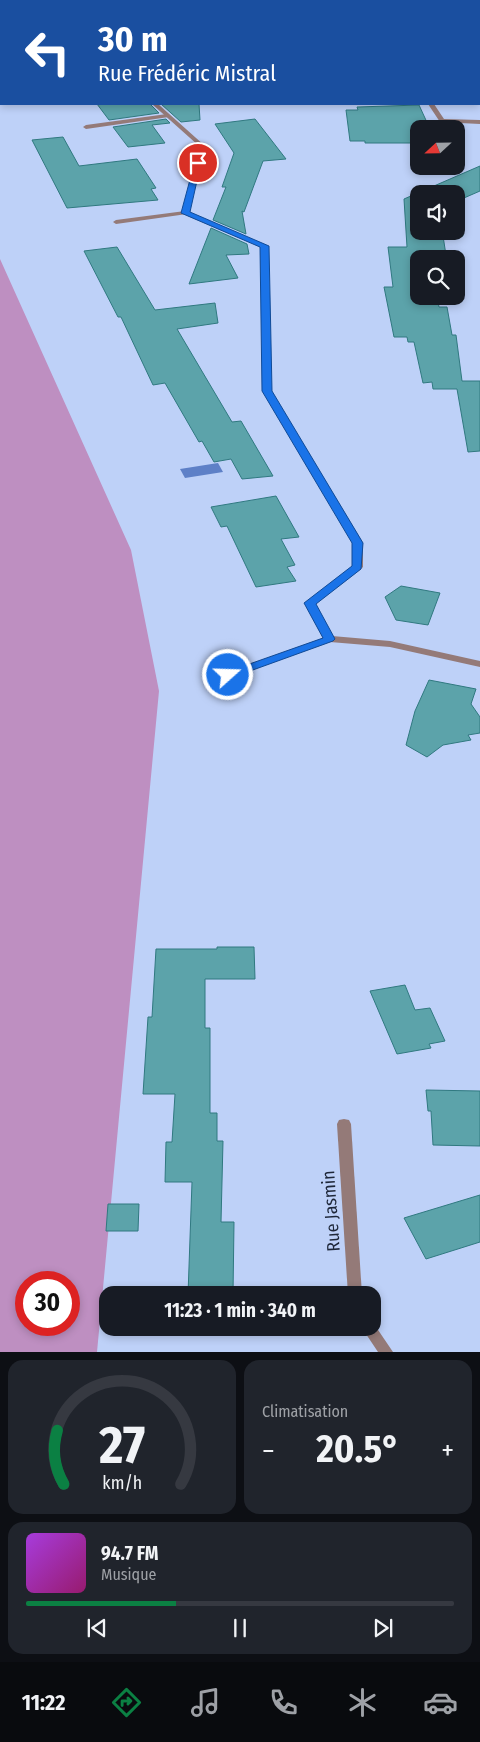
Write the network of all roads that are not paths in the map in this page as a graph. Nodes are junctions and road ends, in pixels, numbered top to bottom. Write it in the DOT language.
graph roads {
  1 [pos="156,105"];
  2 [pos="432,105"];
  3 [pos="167,116"];
  4 [pos="480,122"];
  5 [pos="86,126"];
  6 [pos="185,213"];
  7 [pos="116,222"];
  8 [pos="329,639"];
  9 [pos="480,664"];
  10 [pos="228,675"];
  11 [pos="344,1124"];
  12 [pos="354,1286"];
  13 [pos="375,1336"];
  14 [pos="386,1352"];
  1 -- 3 [label="street"];
  2 -- 4 [label="street"];
  3 -- 5 [label="street"];
  3 -- 6 [label="street"];
  6 -- 7 [label="street"];
  6 -- 8 [label="street"];
  8 -- 9 [label="street"];
  8 -- 10 [label="street"];
  11 -- 12 [label="street, Rue Jasmin"];
  13 -- 14 [label="street"];
}
